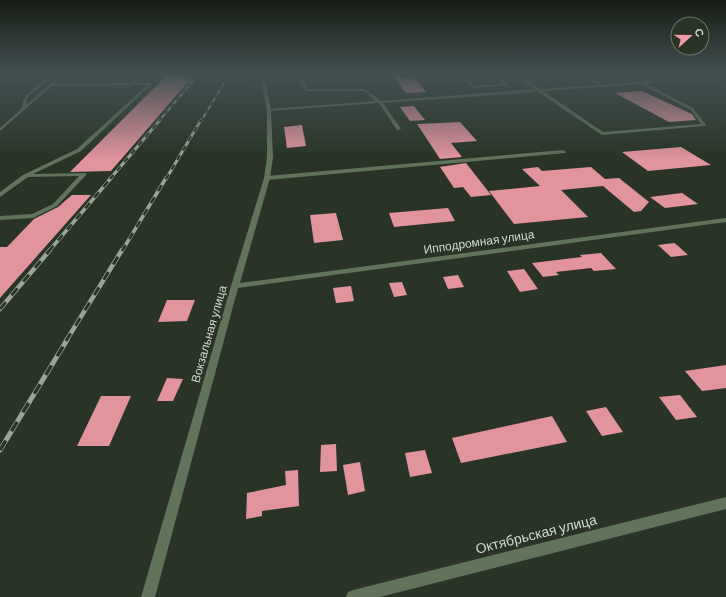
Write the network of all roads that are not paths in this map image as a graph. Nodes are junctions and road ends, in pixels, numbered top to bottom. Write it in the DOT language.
graph roads {
  1 [pos="25,103"];
  2 [pos="30,103"];
  3 [pos="130,103"];
  4 [pos="268,103"];
  5 [pos="368,103"];
  6 [pos="381,103"];
  7 [pos="558,103"];
  8 [pos="680,103"];
  9 [pos="23,109"];
  10 [pos="269,110"];
  11 [pos="399,129"];
  12 [pos="0,130"];
  13 [pos="563,152"];
  14 [pos="25,176"];
  15 [pos="267,178"];
  16 [pos="0,195"];
  17 [pos="1,219"];
  18 [pos="726,220"];
  19 [pos="235,286"];
  20 [pos="726,503"];
  21 [pos="148,597"];
  22 [pos="353,597"];
  1 -- 9 [label="street"];
  2 -- 9 [label="street"];
  3 -- 14 [label="street"];
  4 -- 10 [label="street, Вокзальная улица"];
  5 -- 10 [label="street"];
  6 -- 11 [label="street"];
  7 -- 8 [label="street"];
  9 -- 12 [label="street"];
  10 -- 15 [label="street, Вокзальная улица"];
  13 -- 15 [label="street"];
  14 -- 16 [label="street"];
  14 -- 17 [label="street"];
  15 -- 19 [label="street, Вокзальная улица"];
  18 -- 19 [label="street, Ипподромная улица"];
  19 -- 21 [label="street, Вокзальная улица"];
  20 -- 22 [label="street, Октябрьская улица"];
}
